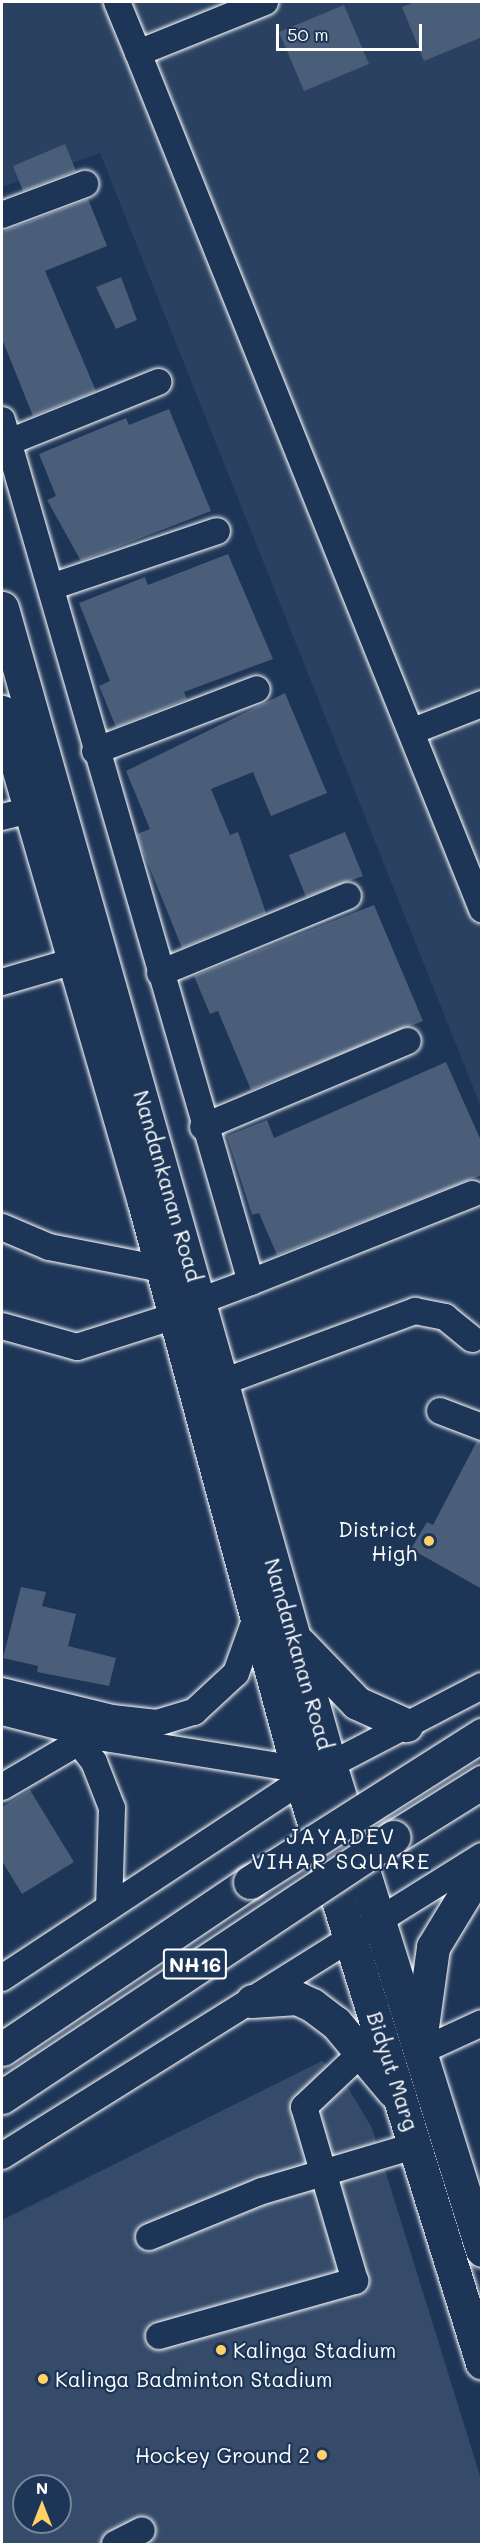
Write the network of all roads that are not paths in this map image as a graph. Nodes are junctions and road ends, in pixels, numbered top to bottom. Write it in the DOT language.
graph roads {
  1 [pos="117,2"];
  2 [pos="265,2"];
  3 [pos="138,53"];
  4 [pos="85,183"];
  5 [pos="2,215"];
  6 [pos="158,382"];
  7 [pos="5,431"];
  8 [pos="217,531"];
  9 [pos="51,587"];
  10 [pos="2,608"];
  11 [pos="257,688"];
  12 [pos="482,704"];
  13 [pos="2,712"];
  14 [pos="413,731"];
  15 [pos="94,751"];
  16 [pos="16,814"];
  17 [pos="348,896"];
  18 [pos="482,909"];
  19 [pos="74,961"];
  20 [pos="160,973"];
  21 [pos="2,982"];
  22 [pos="408,1041"];
  23 [pos="203,1127"];
  24 [pos="472,1194"];
  25 [pos="2,1227"];
  26 [pos="162,1269"];
  27 [pos="251,1282"];
  28 [pos="188,1309"];
  29 [pos="2,1326"];
  30 [pos="471,1339"];
  31 [pos="223,1382"];
  32 [pos="441,1411"];
  33 [pos="482,1427"];
  34 [pos="258,1612"];
  35 [pos="293,1636"];
  36 [pos="482,1686"];
  37 [pos="2,1691"];
  38 [pos="2,1712"];
  39 [pos="406,1725"];
  40 [pos="482,1735"];
  41 [pos="74,1736"];
  42 [pos="330,1765"];
  43 [pos="300,1775"];
  44 [pos="482,1782"];
  45 [pos="2,1787"];
  46 [pos="482,1856"];
  47 [pos="482,1866"];
  48 [pos="110,1907"];
  49 [pos="378,1923"];
  50 [pos="350,1940"];
  51 [pos="2,1978"];
  52 [pos="252,2001"];
  53 [pos="482,2023"];
  54 [pos="2,2049"];
  55 [pos="418,2052"];
  56 [pos="360,2054"];
  57 [pos="2,2097"];
  58 [pos="404,2104"];
  59 [pos="417,2145"];
  60 [pos="2,2156"];
  61 [pos="321,2172"];
  62 [pos="149,2237"];
  63 [pos="482,2250"];
  64 [pos="159,2336"];
  65 [pos="482,2363"];
  66 [pos="142,2530"];
  67 [pos="115,2544"];
  1 -- 3 [label="street"];
  2 -- 3 [label="street"];
  3 -- 14 [label="street"];
  4 -- 5 [label="street"];
  6 -- 7 [label="street"];
  7 -- 9 [label="street"];
  8 -- 9 [label="street"];
  9 -- 15 [label="street"];
  10 -- 28 [label="main road, Nandankanan Road"];
  11 -- 15 [label="street"];
  12 -- 14 [label="street"];
  13 -- 16 [label="main road, Nandankanan Road"];
  14 -- 18 [label="street"];
  15 -- 20 [label="street"];
  16 -- 19 [label="main road, Nandankanan Road"];
  17 -- 20 [label="street"];
  19 -- 21 [label="street"];
  19 -- 26 [label="main road, Nandankanan Road"];
  20 -- 23 [label="street"];
  22 -- 23 [label="street"];
  23 -- 27 [label="street"];
  24 -- 27 [label="street"];
  25 -- 26 [label="street"];
  26 -- 28 [label="main road, Nandankanan Road"];
  27 -- 28 [label="street"];
  28 -- 29 [label="street"];
  28 -- 31 [label="main road, Nandankanan Road"];
  28 -- 34 [label="main road, Nandankanan Road"];
  30 -- 31 [label="street"];
  31 -- 35 [label="main road, Nandankanan Road"];
  32 -- 33 [label="street"];
  34 -- 37 [label="street"];
  34 -- 43 [label="main road, Nandankanan Road"];
  35 -- 39 [label="main road"];
  35 -- 42 [label="main road, Nandankanan Road"];
  36 -- 39 [label="street"];
  38 -- 41 [label="street"];
  39 -- 42 [label="street"];
  40 -- 54 [label="main road, NH16, bridge"];
  41 -- 43 [label="street"];
  41 -- 45 [label="street"];
  41 -- 48 [label="street"];
  42 -- 49 [label="main road, Bidyut Marg"];
  43 -- 48 [label="street"];
  43 -- 50 [label="main road, Bidyut Marg"];
  44 -- 57 [label="main road, NH16, bridge"];
  46 -- 49 [label="street"];
  47 -- 55 [label="main road"];
  48 -- 51 [label="street"];
  49 -- 50 [label="street"];
  49 -- 55 [label="main road, Bidyut Marg"];
  50 -- 52 [label="street"];
  50 -- 58 [label="main road, Bidyut Marg"];
  52 -- 56 [label="main road"];
  52 -- 60 [label="street"];
  53 -- 55 [label="street"];
  55 -- 63 [label="main road, Bidyut Marg"];
  56 -- 58 [label="main road"];
  56 -- 61 [label="street"];
  58 -- 59 [label="main road, Bidyut Marg"];
  59 -- 61 [label="street"];
  59 -- 65 [label="main road, Bidyut Marg"];
  61 -- 62 [label="street"];
  61 -- 64 [label="street"];
  66 -- 67 [label="street"];
}
